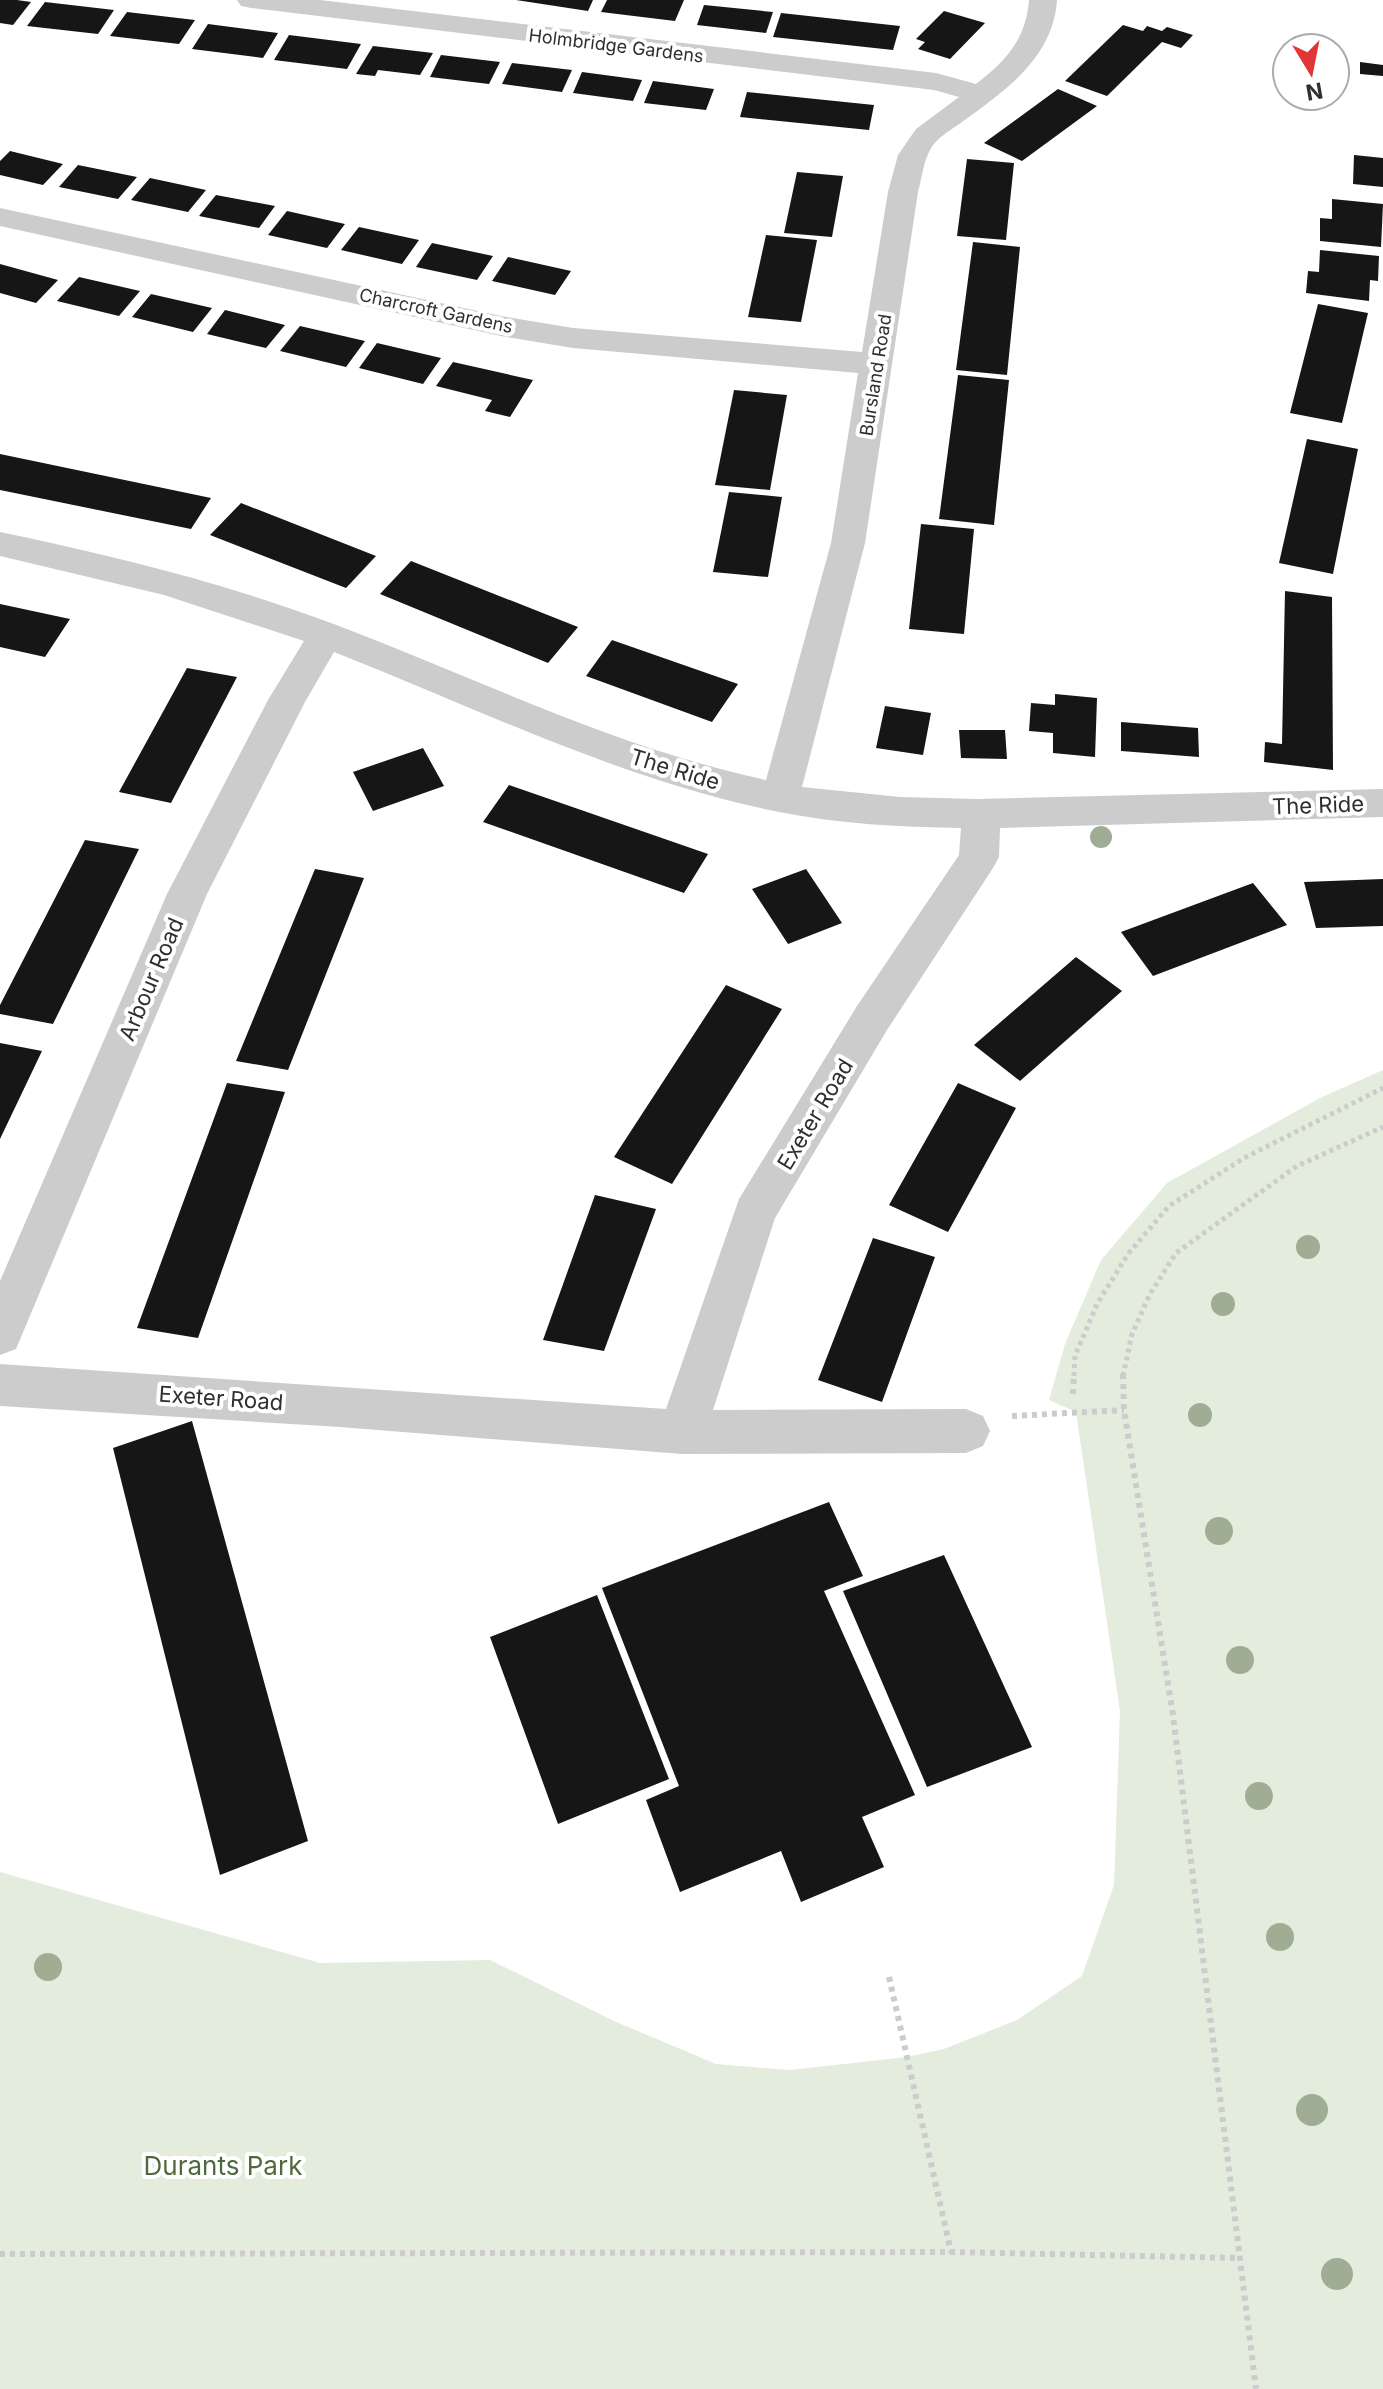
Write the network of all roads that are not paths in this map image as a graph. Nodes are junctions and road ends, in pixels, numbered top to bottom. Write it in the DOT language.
graph roads {
  1 [pos="251,0"];
  2 [pos="1043,0"];
  3 [pos="980,94"];
  4 [pos="0,217"];
  5 [pos="878,364"];
  6 [pos="0,544"];
  7 [pos="326,635"];
  8 [pos="780,798"];
  9 [pos="1383,803"];
  10 [pos="981,815"];
  11 [pos="0,1334"];
  12 [pos="0,1385"];
  13 [pos="966,1431"];
  14 [pos="682,1432"];
  1 -- 3 [label="street, Holmbridge Gardens"];
  2 -- 3 [label="street, Bursland Road"];
  3 -- 5 [label="street, Bursland Road"];
  4 -- 5 [label="street, Charcroft Gardens"];
  5 -- 8 [label="street, Bursland Road"];
  6 -- 7 [label="street, The Ride"];
  7 -- 8 [label="street, The Ride"];
  7 -- 11 [label="street, Arbour Road"];
  8 -- 10 [label="street, The Ride"];
  9 -- 10 [label="street, The Ride"];
  10 -- 14 [label="street, Exeter Road"];
  12 -- 14 [label="street, Exeter Road"];
  13 -- 14 [label="street, Exeter Road"];
}
